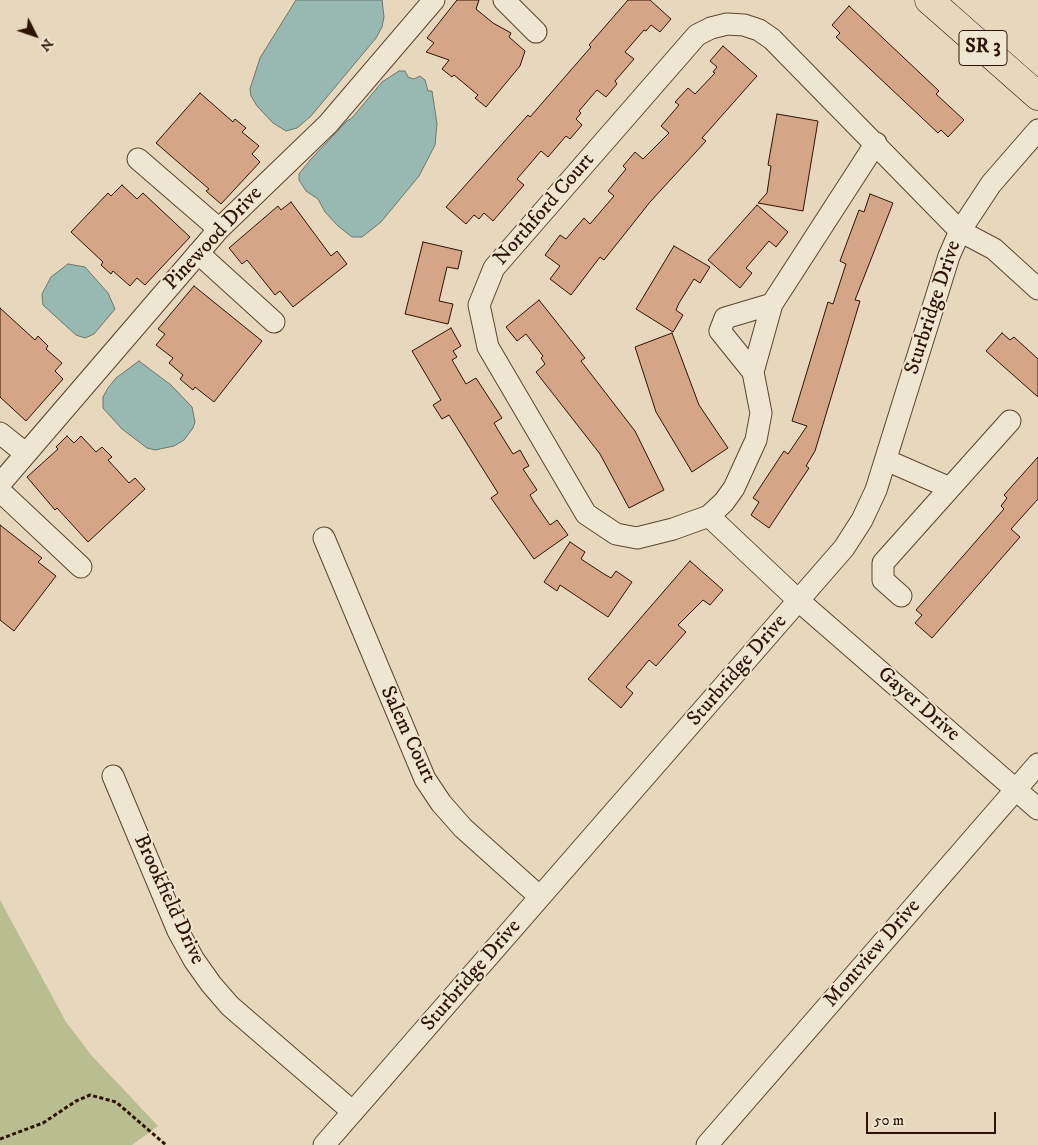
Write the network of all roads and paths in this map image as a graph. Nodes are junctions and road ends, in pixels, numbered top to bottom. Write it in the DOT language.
graph roads {
  1 [pos="434,0"];
  2 [pos="504,0"];
  3 [pos="929,0"];
  4 [pos="536,32"];
  5 [pos="1038,96"];
  6 [pos="1038,130"];
  7 [pos="876,143"];
  8 [pos="138,159"];
  9 [pos="218,229"];
  10 [pos="960,231"];
  11 [pos="198,253"];
  12 [pos="1038,288"];
  13 [pos="772,304"];
  14 [pos="274,322"];
  15 [pos="753,372"];
  16 [pos="1010,421"];
  17 [pos="0,433"];
  18 [pos="25,453"];
  19 [pos="886,460"];
  20 [pos="0,484"];
  21 [pos="950,488"];
  22 [pos="0,491"];
  23 [pos="709,516"];
  24 [pos="324,538"];
  25 [pos="81,567"];
  26 [pos="902,596"];
  27 [pos="799,601"];
  28 [pos="1038,764"];
  29 [pos="113,776"];
  30 [pos="1016,790"];
  31 [pos="1038,808"];
  32 [pos="540,898"];
  33 [pos="353,1112"];
  34 [pos="0,1139"];
  35 [pos="166,1145"];
  36 [pos="324,1145"];
  37 [pos="707,1145"];
  1 -- 9 [label="street, Pinewood Drive"];
  2 -- 4 [label="street"];
  3 -- 5 [label="main road, SR 3"];
  6 -- 10 [label="street, Sturbridge Drive"];
  7 -- 10 [label="street, Northford Court"];
  7 -- 13 [label="street"];
  7 -- 23 [label="street, Northford Court"];
  8 -- 9 [label="street"];
  9 -- 11 [label="street, Pinewood Drive"];
  10 -- 12 [label="street, Northford Court"];
  10 -- 19 [label="street, Sturbridge Drive"];
  11 -- 14 [label="street"];
  11 -- 18 [label="street, Pinewood Drive"];
  13 -- 15 [label="street"];
  13 -- 15 [label="street"];
  15 -- 23 [label="street"];
  16 -- 21 [label="street"];
  17 -- 18 [label="street"];
  18 -- 20 [label="street, Pinewood Drive"];
  19 -- 21 [label="street"];
  19 -- 27 [label="street, Sturbridge Drive"];
  21 -- 26 [label="street"];
  22 -- 25 [label="street"];
  23 -- 27 [label="street"];
  24 -- 32 [label="street, Salem Court"];
  27 -- 30 [label="street, Gayer Drive"];
  27 -- 32 [label="street, Sturbridge Drive"];
  28 -- 30 [label="street, Montview Drive"];
  29 -- 33 [label="street, Brookfield Drive"];
  30 -- 31 [label="street, Gayer Drive"];
  30 -- 37 [label="street, Montview Drive"];
  32 -- 33 [label="street, Sturbridge Drive"];
  33 -- 36 [label="street, Sturbridge Drive"];
  34 -- 35 [label="path"];
}
